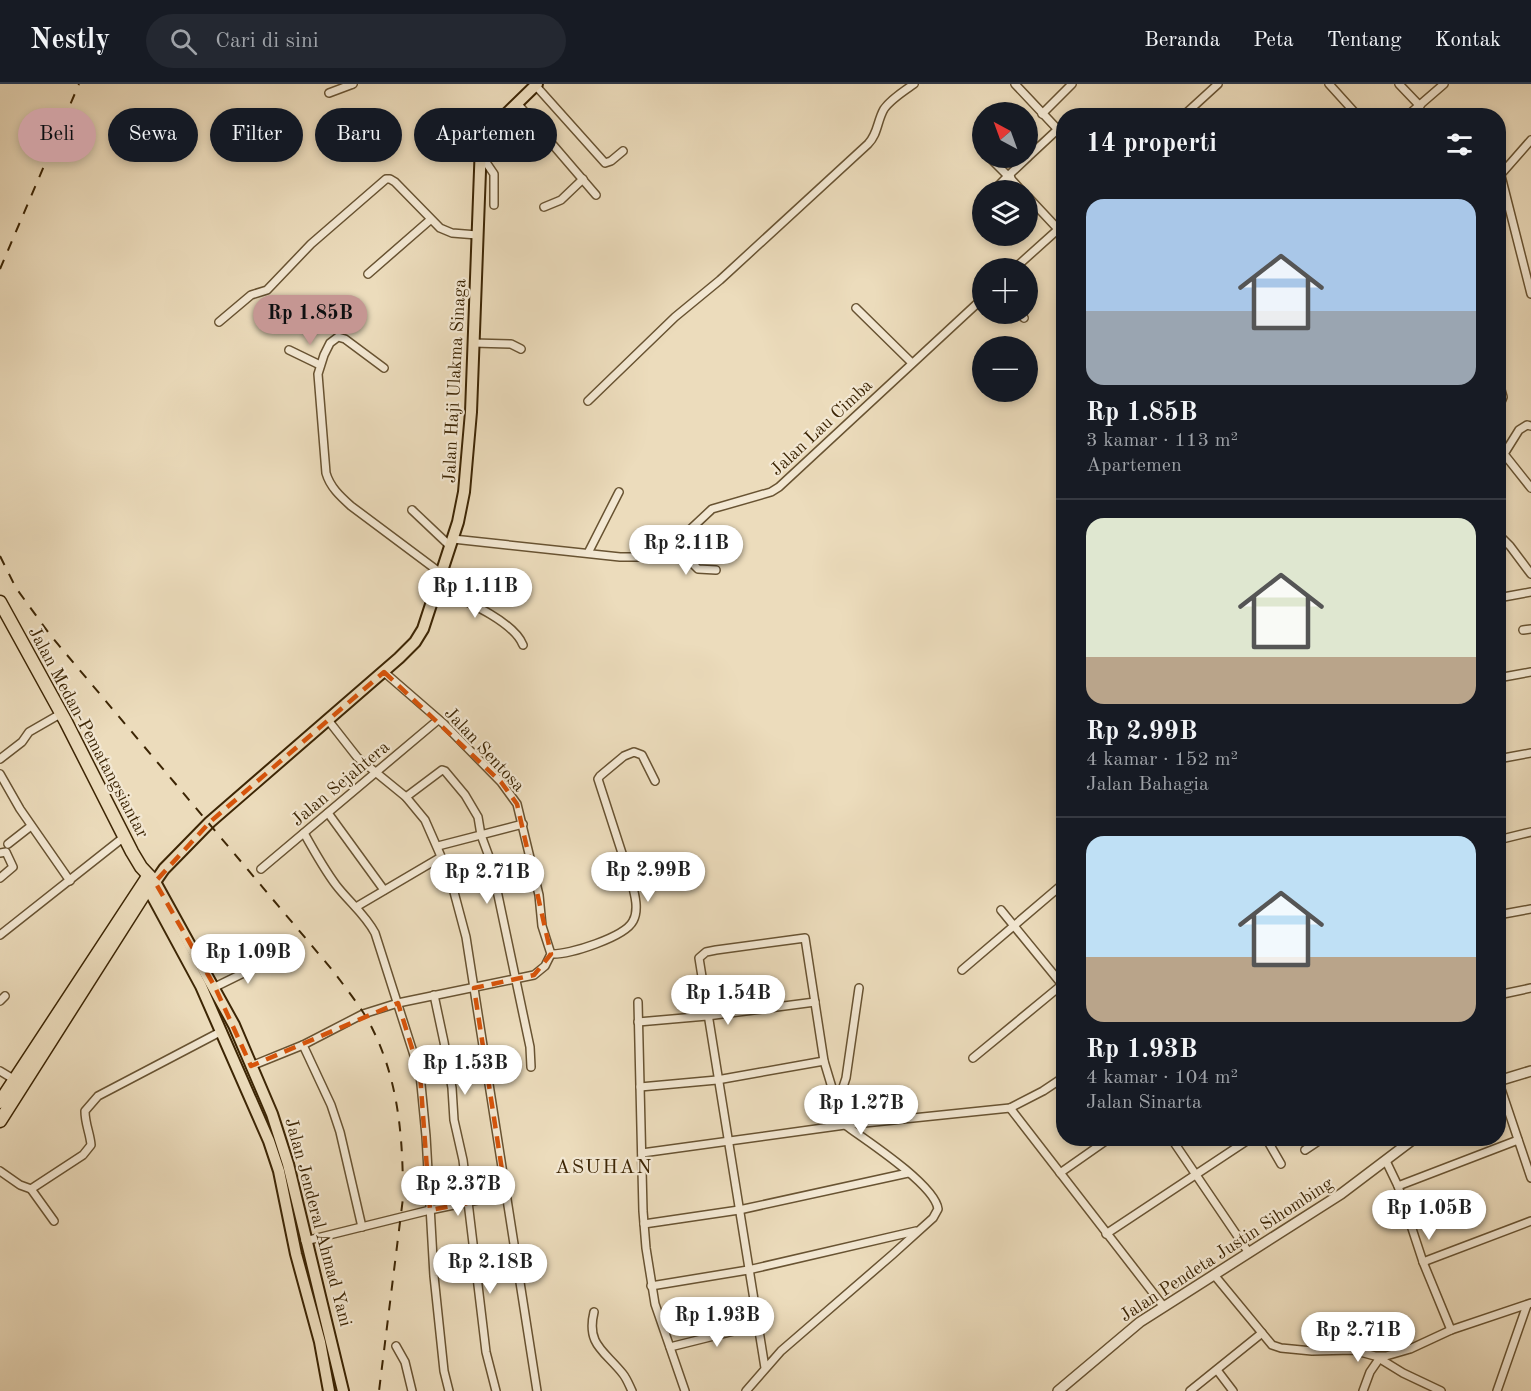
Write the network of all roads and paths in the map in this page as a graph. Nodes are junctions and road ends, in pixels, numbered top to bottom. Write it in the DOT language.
graph roads {
  1 [pos="353,84"];
  2 [pos="914,84"];
  3 [pos="1015,84"];
  4 [pos="1072,84"];
  5 [pos="1218,84"];
  6 [pos="1329,84"];
  7 [pos="1399,84"];
  8 [pos="1444,84"];
  9 [pos="534,86"];
  10 [pos="328,93"];
  11 [pos="517,103"];
  12 [pos="1420,106"];
  13 [pos="512,108"];
  14 [pos="1192,108"];
  15 [pos="1351,108"];
  16 [pos="1417,108"];
  17 [pos="1042,114"];
  18 [pos="1056,129"];
  19 [pos="1056,131"];
  20 [pos="1531,140"];
  21 [pos="1038,147"];
  22 [pos="623,151"];
  23 [pos="480,162"];
  24 [pos="486,162"];
  25 [pos="1000,168"];
  26 [pos="1015,168"];
  27 [pos="1506,168"];
  28 [pos="1009,178"];
  29 [pos="583,180"];
  30 [pos="1006,180"];
  31 [pos="1506,188"];
  32 [pos="596,195"];
  33 [pos="494,205"];
  34 [pos="1038,206"];
  35 [pos="544,207"];
  36 [pos="430,220"];
  37 [pos="1056,222"];
  38 [pos="1056,231"];
  39 [pos="477,235"];
  40 [pos="1027,258"];
  41 [pos="368,274"];
  42 [pos="1529,275"];
  43 [pos="1531,294"];
  44 [pos="856,308"];
  45 [pos="972,308"];
  46 [pos="219,322"];
  47 [pos="473,343"];
  48 [pos="521,349"];
  49 [pos="289,350"];
  50 [pos="912,363"];
  51 [pos="320,365"];
  52 [pos="384,368"];
  53 [pos="588,401"];
  54 [pos="1531,426"];
  55 [pos="1506,451"];
  56 [pos="1506,457"];
  57 [pos="1531,488"];
  58 [pos="620,492"];
  59 [pos="412,510"];
  60 [pos="452,542"];
  61 [pos="1506,542"];
  62 [pos="674,545"];
  63 [pos="588,553"];
  64 [pos="716,570"];
  65 [pos="441,574"];
  66 [pos="1531,574"];
  67 [pos="437,588"];
  68 [pos="1531,592"];
  69 [pos="1506,597"];
  70 [pos="0,602"];
  71 [pos="523,645"];
  72 [pos="384,672"];
  73 [pos="1531,672"];
  74 [pos="1506,677"];
  75 [pos="62,713"];
  76 [pos="328,720"];
  77 [pos="438,720"];
  78 [pos="1531,753"];
  79 [pos="1506,758"];
  80 [pos="0,759"];
  81 [pos="376,773"];
  82 [pos="0,774"];
  83 [pos="655,781"];
  84 [pos="406,797"];
  85 [pos="328,813"];
  86 [pos="523,824"];
  87 [pos="31,826"];
  88 [pos="1531,832"];
  89 [pos="304,833"];
  90 [pos="481,835"];
  91 [pos="124,837"];
  92 [pos="1506,838"];
  93 [pos="8,844"];
  94 [pos="438,846"];
  95 [pos="0,853"];
  96 [pos="441,857"];
  97 [pos="261,869"];
  98 [pos="0,878"];
  99 [pos="148,879"];
  100 [pos="70,882"];
  101 [pos="384,890"];
  102 [pos="1056,890"];
  103 [pos="356,907"];
  104 [pos="1531,909"];
  105 [pos="1001,910"];
  106 [pos="1506,914"];
  107 [pos="1014,926"];
  108 [pos="0,935"];
  109 [pos="551,954"];
  110 [pos="270,960"];
  111 [pos="962,970"];
  112 [pos="1056,977"];
  113 [pos="515,979"];
  114 [pos="215,987"];
  115 [pos="474,988"];
  116 [pos="860,988"];
  117 [pos="1531,988"];
  118 [pos="1056,991"];
  119 [pos="1506,993"];
  120 [pos="434,995"];
  121 [pos="638,1002"];
  122 [pos="815,1002"];
  123 [pos="398,1003"];
  124 [pos="707,1016"];
  125 [pos="638,1022"];
  126 [pos="222,1031"];
  127 [pos="303,1044"];
  128 [pos="973,1058"];
  129 [pos="824,1061"];
  130 [pos="251,1066"];
  131 [pos="531,1066"];
  132 [pos="0,1071"];
  133 [pos="1531,1071"];
  134 [pos="1506,1078"];
  135 [pos="15,1080"];
  136 [pos="717,1080"];
  137 [pos="1056,1082"];
  138 [pos="640,1087"];
  139 [pos="0,1102"];
  140 [pos="1506,1102"];
  141 [pos="837,1106"];
  142 [pos="1010,1108"];
  143 [pos="0,1121"];
  144 [pos="845,1125"];
  145 [pos="273,1135"];
  146 [pos="1518,1140"];
  147 [pos="727,1143"];
  148 [pos="1506,1145"];
  149 [pos="1099,1146"];
  150 [pos="1176,1146"];
  151 [pos="1238,1146"];
  152 [pos="1271,1146"];
  153 [pos="1311,1146"];
  154 [pos="1405,1146"];
  155 [pos="1502,1146"];
  156 [pos="1305,1150"];
  157 [pos="642,1154"];
  158 [pos="1386,1161"];
  159 [pos="1281,1164"];
  160 [pos="0,1171"];
  161 [pos="908,1173"];
  162 [pos="1060,1173"];
  163 [pos="1195,1173"];
  164 [pos="1531,1178"];
  165 [pos="1398,1186"];
  166 [pos="32,1189"];
  167 [pos="506,1196"];
  168 [pos="468,1202"];
  169 [pos="430,1210"];
  170 [pos="739,1210"];
  171 [pos="301,1214"];
  172 [pos="289,1218"];
  173 [pos="54,1221"];
  174 [pos="1531,1221"];
  175 [pos="644,1224"];
  176 [pos="362,1227"];
  177 [pos="918,1231"];
  178 [pos="1106,1234"];
  179 [pos="305,1241"];
  180 [pos="1249,1253"];
  181 [pos="1423,1262"];
  182 [pos="748,1270"];
  183 [pos="1215,1276"];
  184 [pos="651,1286"];
  185 [pos="1529,1304"];
  186 [pos="1164,1306"];
  187 [pos="594,1312"];
  188 [pos="758,1325"];
  189 [pos="1451,1330"];
  190 [pos="1262,1333"];
  191 [pos="396,1346"];
  192 [pos="670,1347"];
  193 [pos="1377,1358"];
  194 [pos="765,1368"];
  195 [pos="1217,1370"];
  196 [pos="1431,1389"];
  197 [pos="330,1391"];
  198 [pos="343,1391"];
  199 [pos="412,1391"];
  200 [pos="449,1391"];
  201 [pos="496,1391"];
  202 [pos="537,1391"];
  203 [pos="632,1391"];
  204 [pos="685,1391"];
  205 [pos="746,1391"];
  206 [pos="1058,1391"];
  207 [pos="1190,1391"];
  208 [pos="1233,1391"];
  209 [pos="1363,1391"];
  210 [pos="1442,1391"];
  211 [pos="1497,1391"];
  1 -- 10 [label="street"];
  2 -- 53 [label="street"];
  3 -- 17 [label="street"];
  4 -- 17 [label="street"];
  5 -- 14 [label="street"];
  6 -- 15 [label="street"];
  7 -- 12 [label="street"];
  8 -- 12 [label="street"];
  9 -- 11 [label="main road, Jalan Haji Ulakma Sinaga"];
  9 -- 22 [label="street"];
  11 -- 13 [label="main road, Jalan Haji Ulakma Sinaga"];
  11 -- 29 [label="street"];
  12 -- 16 [label="street"];
  17 -- 18 [label="street"];
  19 -- 21 [label="street"];
  20 -- 27 [label="street"];
  23 -- 39 [label="main road, Jalan Haji Ulakma Sinaga"];
  24 -- 33 [label="street"];
  25 -- 28 [label="street"];
  26 -- 28 [label="street"];
  28 -- 30 [label="street"];
  29 -- 32 [label="street"];
  29 -- 35 [label="street"];
  31 -- 42 [label="street"];
  34 -- 37 [label="street"];
  36 -- 39 [label="street"];
  36 -- 41 [label="street"];
  36 -- 46 [label="street"];
  38 -- 40 [label="street"];
  39 -- 47 [label="main road, Jalan Haji Ulakma Sinaga"];
  42 -- 43 [label="street"];
  44 -- 50 [label="street"];
  45 -- 50 [label="street, Jalan Lau Cimba"];
  47 -- 48 [label="street"];
  47 -- 60 [label="main road, Jalan Haji Ulakma Sinaga"];
  49 -- 51 [label="street"];
  50 -- 62 [label="street, Jalan Lau Cimba"];
  51 -- 52 [label="street"];
  51 -- 65 [label="street"];
  54 -- 55 [label="street"];
  56 -- 57 [label="street"];
  58 -- 63 [label="street"];
  59 -- 60 [label="street"];
  60 -- 63 [label="street, Jalan Lau Cimba"];
  60 -- 65 [label="main road, Jalan Haji Ulakma Sinaga"];
  61 -- 66 [label="street"];
  62 -- 63 [label="street, Jalan Lau Cimba"];
  62 -- 64 [label="street"];
  65 -- 67 [label="main road, Jalan Haji Ulakma Sinaga"];
  67 -- 71 [label="street"];
  67 -- 72 [label="main road, Jalan Haji Ulakma Sinaga"];
  68 -- 69 [label="street"];
  70 -- 75 [label="highway, Jalan Medan-Pematangsiantar"];
  72 -- 76 [label="main road, Jalan Haji Ulakma Sinaga"];
  72 -- 77 [label="street, Jalan Sentosa"];
  73 -- 74 [label="street"];
  75 -- 80 [label="street"];
  75 -- 91 [label="highway, Jalan Medan-Pematangsiantar"];
  76 -- 81 [label="street"];
  76 -- 99 [label="main road, Jalan Haji Ulakma Sinaga"];
  77 -- 81 [label="street, Jalan Sejahtera"];
  77 -- 86 [label="street, Jalan Sentosa"];
  78 -- 79 [label="street"];
  81 -- 84 [label="street"];
  81 -- 85 [label="street, Jalan Sejahtera"];
  82 -- 87 [label="street"];
  83 -- 109 [label="street"];
  84 -- 90 [label="street"];
  84 -- 94 [label="street"];
  85 -- 89 [label="street, Jalan Sejahtera"];
  85 -- 101 [label="street"];
  86 -- 90 [label="street"];
  86 -- 109 [label="street, Jalan Sentosa"];
  87 -- 93 [label="street"];
  87 -- 100 [label="street"];
  88 -- 92 [label="street"];
  89 -- 97 [label="street, Jalan Sejahtera"];
  89 -- 103 [label="street"];
  90 -- 94 [label="street"];
  90 -- 113 [label="street"];
  91 -- 99 [label="highway, Jalan Medan-Pematangsiantar"];
  91 -- 100 [label="street"];
  94 -- 96 [label="street"];
  95 -- 98 [label="street"];
  96 -- 101 [label="street"];
  96 -- 115 [label="street"];
  99 -- 114 [label="main road, Jalan Jenderal Ahmad Yani"];
  99 -- 126 [label="main road, Jalan Jenderal Ahmad Yani"];
  99 -- 135 [label="highway"];
  99 -- 143 [label="highway"];
  100 -- 108 [label="street"];
  101 -- 103 [label="street"];
  102 -- 107 [label="street"];
  103 -- 123 [label="street"];
  104 -- 106 [label="street"];
  105 -- 107 [label="street"];
  107 -- 111 [label="street"];
  107 -- 112 [label="street"];
  109 -- 113 [label="street"];
  110 -- 114 [label="street"];
  113 -- 115 [label="street"];
  113 -- 131 [label="street"];
  114 -- 130 [label="main road, Jalan Jenderal Ahmad Yani"];
  115 -- 120 [label="street"];
  115 -- 167 [label="street"];
  116 -- 141 [label="street"];
  117 -- 119 [label="street"];
  118 -- 128 [label="street"];
  120 -- 123 [label="street"];
  120 -- 168 [label="street"];
  121 -- 125 [label="street"];
  122 -- 124 [label="street"];
  122 -- 124 [label="street"];
  122 -- 129 [label="street"];
  123 -- 127 [label="street"];
  123 -- 169 [label="street"];
  124 -- 125 [label="street"];
  124 -- 136 [label="street"];
  125 -- 138 [label="street"];
  126 -- 145 [label="main road, Jalan Jenderal Ahmad Yani"];
  126 -- 166 [label="street"];
  127 -- 130 [label="street"];
  127 -- 176 [label="street"];
  129 -- 136 [label="street"];
  129 -- 141 [label="street"];
  130 -- 145 [label="main road, Jalan Jenderal Ahmad Yani"];
  132 -- 135 [label="street"];
  133 -- 134 [label="street"];
  135 -- 139 [label="highway"];
  136 -- 138 [label="street"];
  136 -- 147 [label="street"];
  137 -- 142 [label="street"];
  138 -- 157 [label="street"];
  140 -- 146 [label="street"];
  141 -- 144 [label="street"];
  142 -- 144 [label="street"];
  142 -- 162 [label="street"];
  144 -- 147 [label="street"];
  144 -- 161 [label="street"];
  145 -- 171 [label="main road, Jalan Jenderal Ahmad Yani"];
  145 -- 172 [label="main road, Jalan Jenderal Ahmad Yani"];
  146 -- 148 [label="street"];
  146 -- 164 [label="street"];
  147 -- 157 [label="street"];
  147 -- 170 [label="street"];
  149 -- 162 [label="street"];
  150 -- 163 [label="street"];
  151 -- 163 [label="street"];
  152 -- 159 [label="street"];
  153 -- 156 [label="street"];
  154 -- 158 [label="street, Jalan Pendeta Justin Sihombing"];
  155 -- 165 [label="street"];
  157 -- 175 [label="street"];
  158 -- 165 [label="street"];
  158 -- 180 [label="street, Jalan Pendeta Justin Sihombing"];
  160 -- 166 [label="street"];
  161 -- 170 [label="street"];
  161 -- 177 [label="street"];
  162 -- 178 [label="street"];
  163 -- 178 [label="street"];
  163 -- 180 [label="street"];
  165 -- 181 [label="street"];
  166 -- 173 [label="street"];
  167 -- 168 [label="street"];
  167 -- 202 [label="street"];
  168 -- 169 [label="street"];
  168 -- 201 [label="street"];
  169 -- 176 [label="street"];
  169 -- 200 [label="street"];
  170 -- 175 [label="street"];
  170 -- 182 [label="street"];
  171 -- 172 [label="main road"];
  171 -- 179 [label="main road, Jalan Jenderal Ahmad Yani"];
  172 -- 197 [label="main road, Jalan Jenderal Ahmad Yani"];
  174 -- 181 [label="street"];
  175 -- 184 [label="street"];
  176 -- 179 [label="street"];
  177 -- 182 [label="street"];
  177 -- 194 [label="street"];
  178 -- 186 [label="street"];
  179 -- 198 [label="main road, Jalan Jenderal Ahmad Yani"];
  180 -- 183 [label="street, Jalan Pendeta Justin Sihombing"];
  181 -- 189 [label="street"];
  182 -- 184 [label="street"];
  182 -- 188 [label="street"];
  183 -- 186 [label="street, Jalan Pendeta Justin Sihombing"];
  183 -- 190 [label="street"];
  184 -- 192 [label="street"];
  185 -- 189 [label="street"];
  185 -- 211 [label="street"];
  186 -- 206 [label="street, Jalan Pendeta Justin Sihombing"];
  187 -- 203 [label="street"];
  188 -- 192 [label="street"];
  188 -- 194 [label="street"];
  189 -- 193 [label="street"];
  190 -- 193 [label="street"];
  190 -- 195 [label="street"];
  191 -- 199 [label="street"];
  192 -- 204 [label="street"];
  193 -- 196 [label="street"];
  193 -- 209 [label="street"];
  194 -- 205 [label="street"];
  195 -- 207 [label="street"];
  195 -- 208 [label="street"];
  196 -- 210 [label="street"];
}
